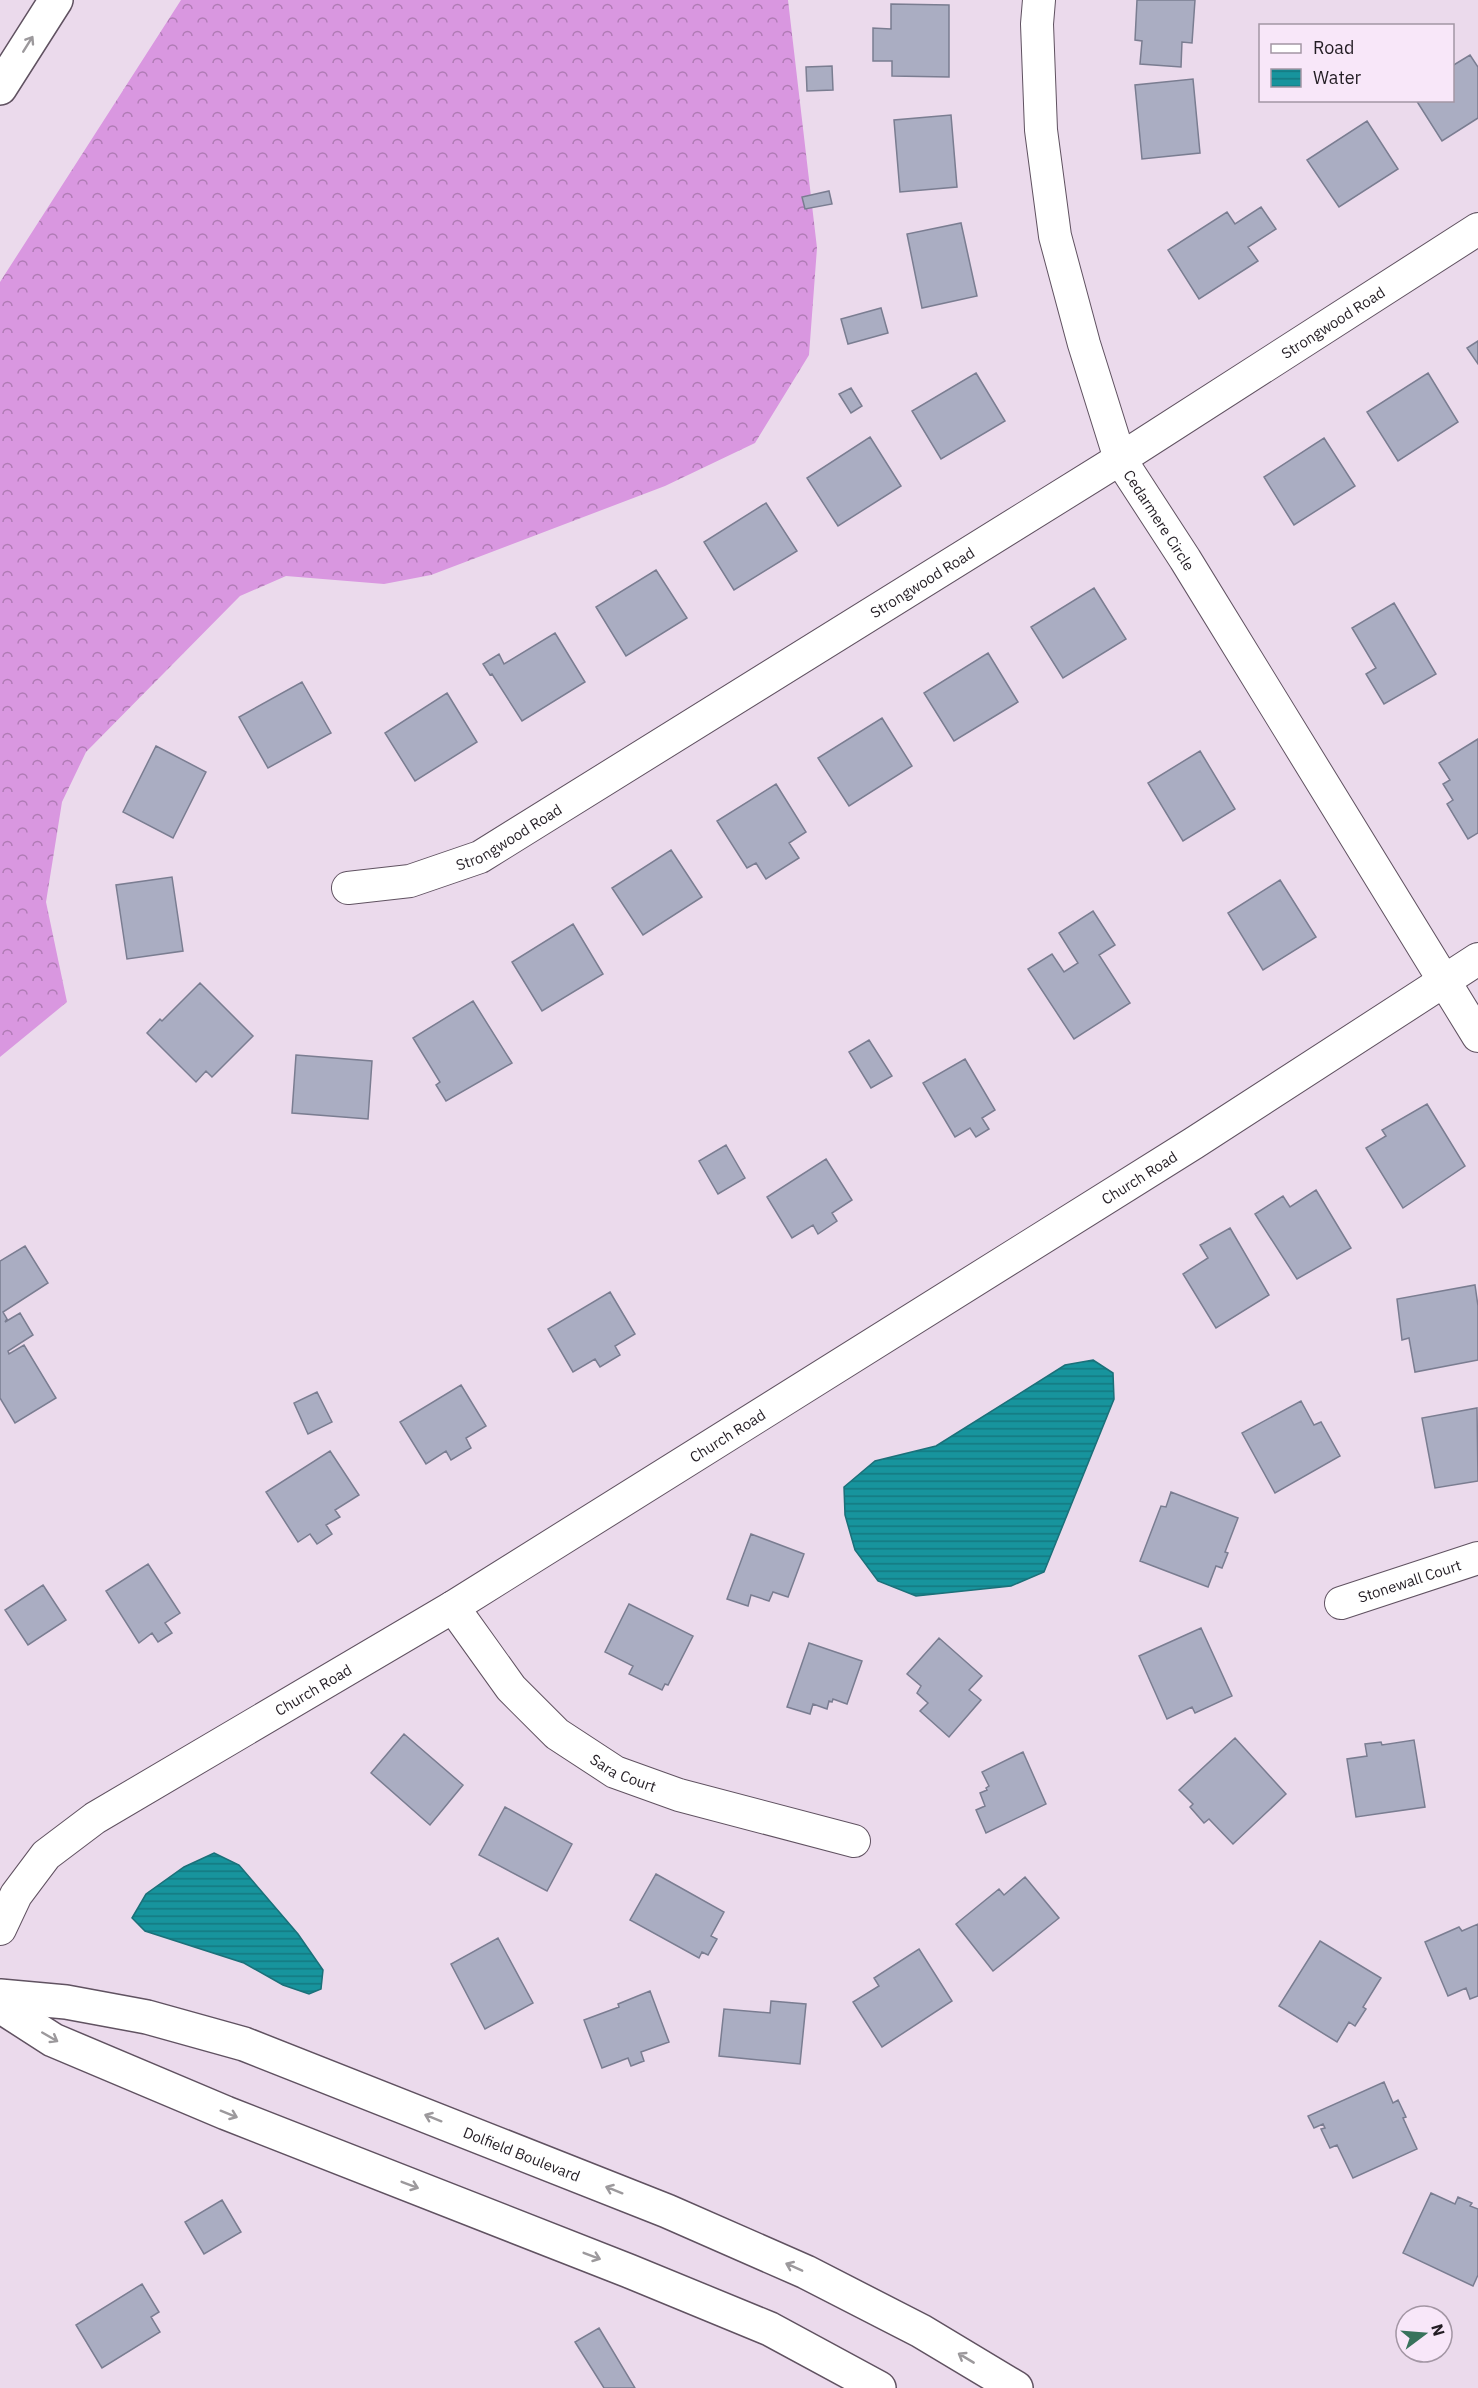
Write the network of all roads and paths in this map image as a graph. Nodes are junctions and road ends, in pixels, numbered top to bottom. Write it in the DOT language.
graph roads {
  1 [pos="56,0"];
  2 [pos="1039,0"];
  3 [pos="0,88"];
  4 [pos="1478,229"];
  5 [pos="1120,459"];
  6 [pos="348,888"];
  7 [pos="1478,959"];
  8 [pos="1444,980"];
  9 [pos="1478,1036"];
  10 [pos="1478,1558"];
  11 [pos="1341,1603"];
  12 [pos="453,1607"];
  13 [pos="854,1841"];
  14 [pos="0,1929"];
  15 [pos="0,1996"];
  16 [pos="0,2006"];
  17 [pos="879,2388"];
  18 [pos="1016,2388"];
  3 -- 1 [label="main road, one-way"];
  2 -- 5 [label="street, Cedarmere Circle"];
  4 -- 5 [label="street, Strongwood Road"];
  5 -- 6 [label="street, Strongwood Road"];
  5 -- 8 [label="street, Cedarmere Circle"];
  7 -- 8 [label="street, Church Road"];
  8 -- 9 [label="street, Cedarmere Circle"];
  8 -- 12 [label="street, Church Road"];
  10 -- 11 [label="street, Stonewall Court"];
  12 -- 13 [label="street, Sara Court"];
  12 -- 14 [label="street, Church Road"];
  18 -- 15 [label="main road, Dolfield Boulevard, one-way"];
  16 -- 17 [label="main road, one-way"];
}
